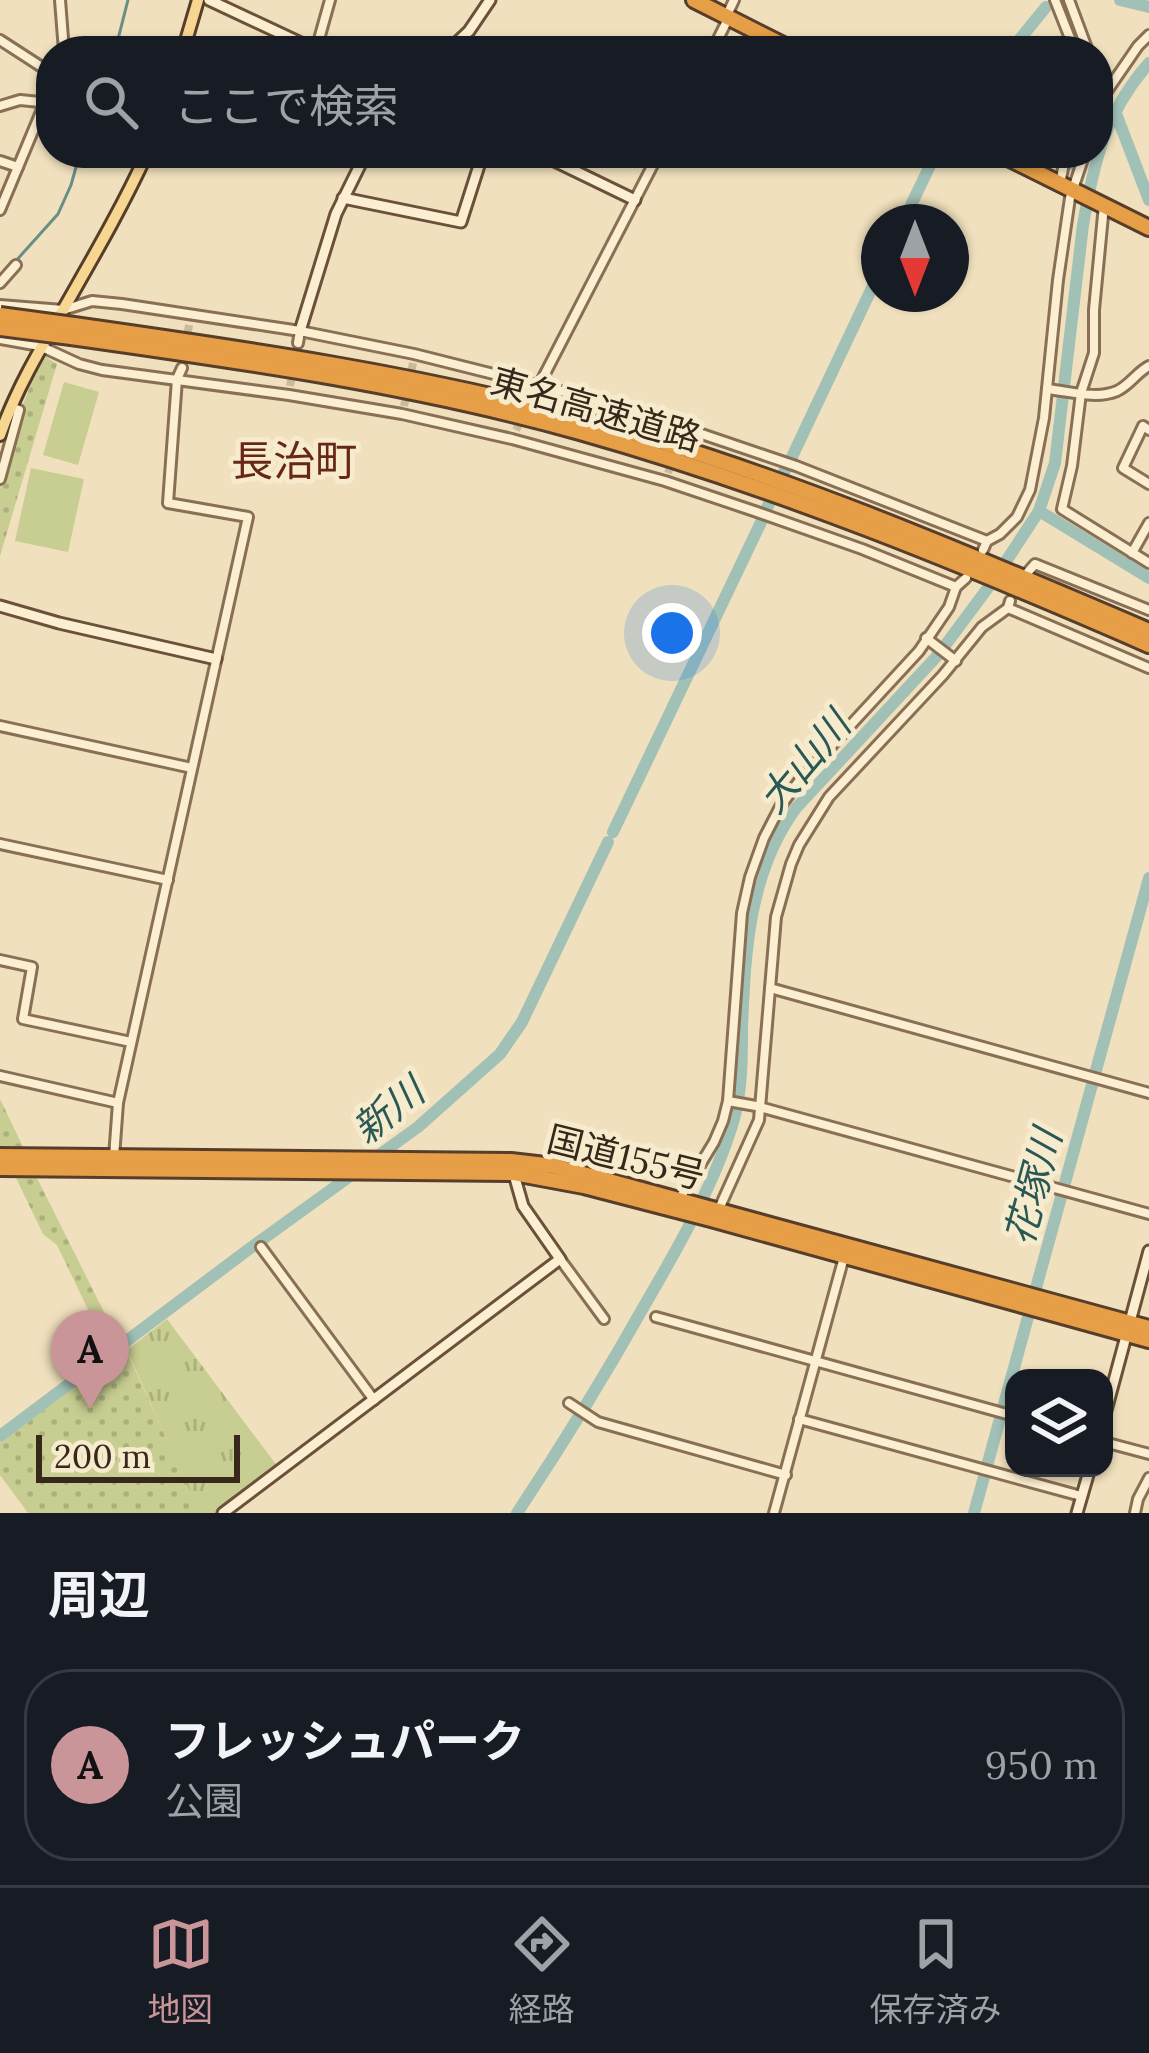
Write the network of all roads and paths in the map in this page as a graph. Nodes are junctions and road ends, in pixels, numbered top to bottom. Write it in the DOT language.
graph roads {
  1 [pos="60,0"];
  2 [pos="198,0"];
  3 [pos="208,0"];
  4 [pos="330,0"];
  5 [pos="490,0"];
  6 [pos="694,0"];
  7 [pos="734,0"];
  8 [pos="1055,0"];
  9 [pos="1069,0"];
  10 [pos="728,17"];
  11 [pos="1149,34"];
  12 [pos="63,36"];
  13 [pos="187,36"];
  14 [pos="285,36"];
  15 [pos="321,36"];
  16 [pos="464,36"];
  17 [pos="719,36"];
  18 [pos="765,36"];
  19 [pos="1069,36"];
  20 [pos="1082,36"];
  21 [pos="0,40"];
  22 [pos="36,63"];
  23 [pos="1113,83"];
  24 [pos="36,102"];
  25 [pos="0,106"];
  26 [pos="36,130"];
  27 [pos="0,161"];
  28 [pos="18,167"];
  29 [pos="139,168"];
  30 [pos="359,168"];
  31 [pos="478,168"];
  32 [pos="569,168"];
  33 [pos="651,168"];
  34 [pos="1028,168"];
  35 [pos="1066,168"];
  36 [pos="1077,168"];
  37 [pos="1067,187"];
  38 [pos="344,198"];
  39 [pos="635,200"];
  40 [pos="1104,205"];
  41 [pos="0,210"];
  42 [pos="1149,228"];
  43 [pos="16,266"];
  44 [pos="0,284"];
  45 [pos="0,310"];
  46 [pos="63,310"];
  47 [pos="191,313"];
  48 [pos="189,325"];
  49 [pos="0,328"];
  50 [pos="72,331"];
  51 [pos="299,337"];
  52 [pos="0,339"];
  53 [pos="40,346"];
  54 [pos="1149,366"];
  55 [pos="182,368"];
  56 [pos="177,379"];
  57 [pos="537,389"];
  58 [pos="1051,389"];
  59 [pos="1079,393"];
  60 [pos="10,407"];
  61 [pos="1149,430"];
  62 [pos="0,435"];
  63 [pos="0,479"];
  64 [pos="1149,484"];
  65 [pos="1149,524"];
  66 [pos="1132,553"];
  67 [pos="979,560"];
  68 [pos="1149,563"];
  69 [pos="956,587"];
  70 [pos="1014,588"];
  71 [pos="0,606"];
  72 [pos="1149,610"];
  73 [pos="1149,631"];
  74 [pos="928,640"];
  75 [pos="1149,645"];
  76 [pos="216,659"];
  77 [pos="955,660"];
  78 [pos="1149,668"];
  79 [pos="0,727"];
  80 [pos="192,768"];
  81 [pos="0,844"];
  82 [pos="168,880"];
  83 [pos="0,960"];
  84 [pos="770,988"];
  85 [pos="132,1042"];
  86 [pos="0,1076"];
  87 [pos="1149,1093"];
  88 [pos="729,1101"];
  89 [pos="118,1103"];
  90 [pos="759,1106"];
  91 [pos="0,1156"];
  92 [pos="114,1156"];
  93 [pos="363,1165"];
  94 [pos="513,1167"];
  95 [pos="0,1168"];
  96 [pos="676,1204"];
  97 [pos="1149,1214"];
  98 [pos="715,1215"];
  99 [pos="261,1246"];
  100 [pos="1149,1251"];
  101 [pos="844,1256"];
  102 [pos="560,1259"];
  103 [pos="656,1316"];
  104 [pos="604,1318"];
  105 [pos="1128,1328"];
  106 [pos="1149,1328"];
  107 [pos="1149,1340"];
  108 [pos="101,1341"];
  109 [pos="110,1360"];
  110 [pos="815,1360"];
  111 [pos="1113,1384"];
  112 [pos="374,1400"];
  113 [pos="571,1404"];
  114 [pos="1005,1414"];
  115 [pos="800,1419"];
  116 [pos="1113,1444"];
  117 [pos="1149,1454"];
  118 [pos="786,1474"];
  119 [pos="1087,1477"];
  120 [pos="1149,1478"];
  121 [pos="1082,1496"];
  122 [pos="224,1513"];
  123 [pos="774,1513"];
  124 [pos="1077,1513"];
  125 [pos="1135,1513"];
  1 -- 12 [label="street"];
  2 -- 13 [label="main road"];
  3 -- 14 [label="street"];
  4 -- 15 [label="street"];
  5 -- 16 [label="street"];
  6 -- 10 [label="highway"];
  7 -- 10 [label="street"];
  8 -- 19 [label="street"];
  9 -- 20 [label="street"];
  10 -- 17 [label="street"];
  10 -- 18 [label="highway"];
  11 -- 23 [label="street"];
  21 -- 22 [label="street"];
  24 -- 25 [label="street"];
  26 -- 28 [label="street"];
  27 -- 28 [label="street"];
  28 -- 41 [label="street"];
  29 -- 46 [label="main road"];
  30 -- 38 [label="street"];
  31 -- 38 [label="street"];
  32 -- 39 [label="street"];
  33 -- 39 [label="street"];
  34 -- 37 [label="highway"];
  35 -- 37 [label="street"];
  36 -- 37 [label="street"];
  37 -- 40 [label="highway"];
  37 -- 58 [label="street"];
  38 -- 51 [label="street"];
  39 -- 57 [label="street"];
  40 -- 42 [label="highway"];
  40 -- 59 [label="street"];
  43 -- 44 [label="street"];
  45 -- 46 [label="street"];
  45 -- 50 [label="highway, 東名高速道路, bridge"];
  46 -- 47 [label="street"];
  46 -- 53 [label="main road"];
  47 -- 48 [label="street"];
  47 -- 51 [label="street"];
  49 -- 50 [label="highway, 東名高速道路, bridge"];
  50 -- 67 [label="highway, 東名高速道路"];
  51 -- 57 [label="street"];
  52 -- 53 [label="street"];
  53 -- 56 [label="street"];
  53 -- 60 [label="main road"];
  54 -- 59 [label="street"];
  55 -- 56 [label="street"];
  56 -- 69 [label="street"];
  56 -- 76 [label="street"];
  57 -- 67 [label="street"];
  58 -- 59 [label="street"];
  58 -- 67 [label="street"];
  59 -- 66 [label="street"];
  60 -- 62 [label="main road"];
  60 -- 63 [label="street"];
  61 -- 64 [label="street"];
  65 -- 66 [label="street"];
  66 -- 68 [label="street"];
  67 -- 69 [label="street"];
  67 -- 70 [label="highway, 東名高速道路"];
  69 -- 74 [label="street"];
  70 -- 72 [label="street"];
  70 -- 73 [label="highway, 東名高速道路"];
  70 -- 75 [label="highway, 東名高速道路"];
  70 -- 77 [label="street"];
  70 -- 78 [label="street"];
  71 -- 76 [label="street"];
  74 -- 77 [label="street"];
  74 -- 88 [label="street"];
  76 -- 80 [label="street"];
  77 -- 84 [label="street"];
  79 -- 80 [label="street"];
  80 -- 82 [label="street"];
  81 -- 82 [label="street"];
  82 -- 85 [label="street"];
  83 -- 85 [label="street"];
  84 -- 87 [label="street"];
  84 -- 90 [label="street"];
  85 -- 89 [label="street"];
  86 -- 89 [label="street"];
  88 -- 90 [label="street"];
  88 -- 96 [label="street"];
  89 -- 92 [label="street"];
  90 -- 97 [label="street"];
  90 -- 98 [label="street"];
  91 -- 92 [label="highway, 国道155号"];
  92 -- 93 [label="highway, 国道155号"];
  93 -- 94 [label="highway, 国道155号"];
  93 -- 94 [label="highway, 国道155号"];
  93 -- 95 [label="highway, 国道155号"];
  94 -- 96 [label="highway, 国道155号"];
  94 -- 102 [label="street"];
  96 -- 98 [label="highway, 国道155号"];
  98 -- 101 [label="highway, 国道155号"];
  98 -- 105 [label="highway, 国道155号"];
  99 -- 112 [label="street"];
  100 -- 105 [label="street"];
  101 -- 105 [label="highway, 国道155号"];
  101 -- 110 [label="street"];
  102 -- 104 [label="street"];
  102 -- 112 [label="street"];
  103 -- 110 [label="street"];
  105 -- 106 [label="highway, 国道155号"];
  105 -- 107 [label="highway, 国道155号"];
  105 -- 111 [label="street"];
  108 -- 109 [label="street"];
  110 -- 114 [label="street"];
  110 -- 115 [label="street"];
  112 -- 122 [label="street"];
  113 -- 118 [label="street"];
  115 -- 118 [label="street"];
  115 -- 121 [label="street"];
  116 -- 117 [label="street"];
  118 -- 123 [label="street"];
  119 -- 121 [label="street"];
  120 -- 125 [label="street"];
  121 -- 124 [label="street"];
}
